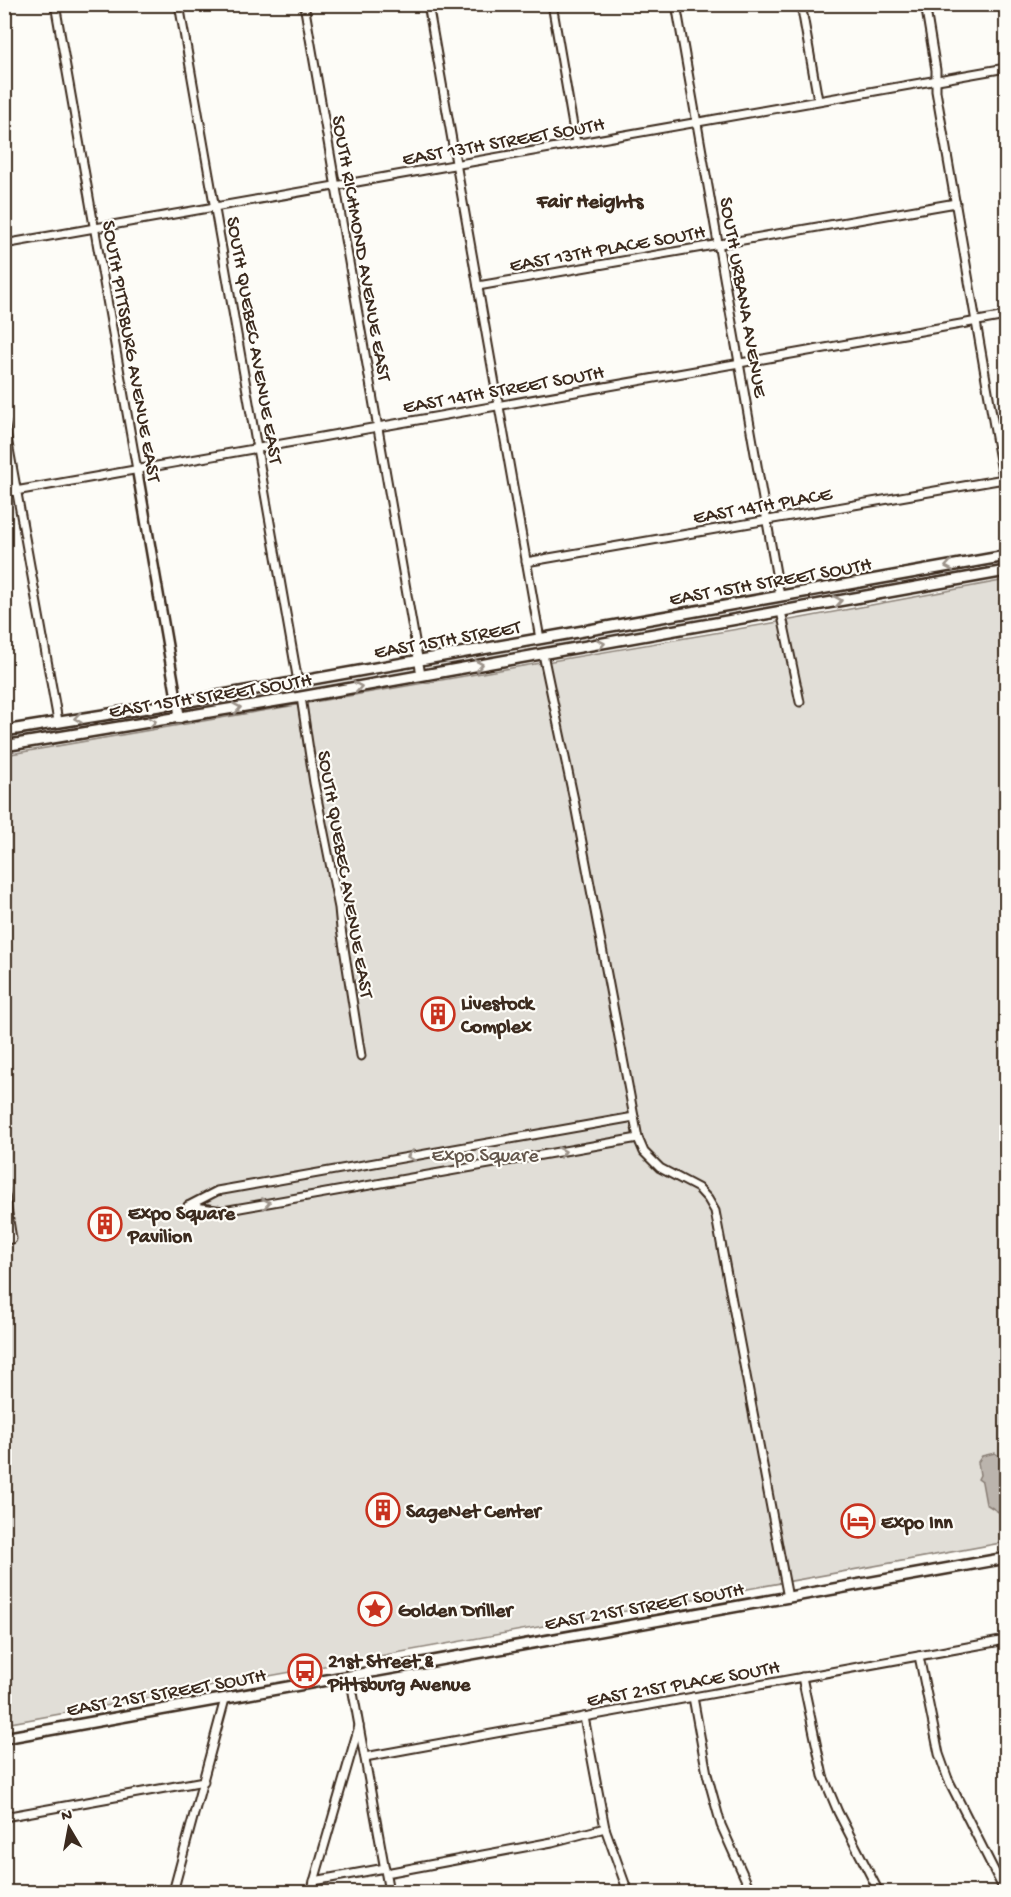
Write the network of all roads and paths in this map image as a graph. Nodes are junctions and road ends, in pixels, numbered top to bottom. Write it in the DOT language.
graph roads {
  1 [pos="55,4"];
  2 [pos="179,4"];
  3 [pos="304,4"];
  4 [pos="428,4"];
  5 [pos="552,4"];
  6 [pos="676,4"];
  7 [pos="801,4"];
  8 [pos="925,4"];
  9 [pos="1006,68"];
  10 [pos="936,80"];
  11 [pos="818,100"];
  12 [pos="697,122"];
  13 [pos="576,143"];
  14 [pos="457,165"];
  15 [pos="336,186"];
  16 [pos="956,203"];
  17 [pos="216,207"];
  18 [pos="94,228"];
  19 [pos="4,244"];
  20 [pos="718,244"];
  21 [pos="478,286"];
  22 [pos="1006,315"];
  23 [pos="977,321"];
  24 [pos="740,363"];
  25 [pos="498,405"];
  26 [pos="4,421"];
  27 [pos="377,426"];
  28 [pos="258,448"];
  29 [pos="137,470"];
  30 [pos="1004,479"];
  31 [pos="17,491"];
  32 [pos="4,493"];
  33 [pos="1006,495"];
  34 [pos="768,520"];
  35 [pos="1006,556"];
  36 [pos="526,562"];
  37 [pos="1006,571"];
  38 [pos="780,596"];
  39 [pos="781,611"];
  40 [pos="540,639"];
  41 [pos="543,654"];
  42 [pos="419,661"];
  43 [pos="359,672"];
  44 [pos="421,675"];
  45 [pos="298,682"];
  46 [pos="301,697"];
  47 [pos="800,702"];
  48 [pos="178,704"];
  49 [pos="180,718"];
  50 [pos="58,721"];
  51 [pos="4,731"];
  52 [pos="60,736"];
  53 [pos="4,746"];
  54 [pos="361,1056"];
  55 [pos="634,1117"];
  56 [pos="638,1138"];
  57 [pos="4,1189"];
  58 [pos="8,1239"];
  59 [pos="1006,1558"];
  60 [pos="788,1598"];
  61 [pos="1006,1640"];
  62 [pos="919,1656"];
  63 [pos="350,1676"];
  64 [pos="802,1677"];
  65 [pos="693,1697"];
  66 [pos="225,1699"];
  67 [pos="584,1717"];
  68 [pos="360,1724"];
  69 [pos="4,1738"];
  70 [pos="365,1757"];
  71 [pos="204,1781"];
  72 [pos="4,1817"];
  73 [pos="605,1828"];
  74 [pos="385,1870"];
  75 [pos="314,1881"];
  76 [pos="173,1893"];
  77 [pos="311,1893"];
  78 [pos="389,1893"];
  79 [pos="628,1893"];
  80 [pos="751,1893"];
  81 [pos="879,1893"];
  82 [pos="1005,1893"];
  1 -- 18 [label="street, SOUTH PITTSBURG AVENUE EAST"];
  2 -- 17 [label="street, SOUTH QUEBEC AVENUE EAST"];
  3 -- 15 [label="street, SOUTH RICHMOND AVENUE EAST"];
  4 -- 14 [label="street"];
  5 -- 13 [label="street"];
  6 -- 12 [label="street, SOUTH URBANA AVENUE"];
  7 -- 11 [label="street"];
  8 -- 10 [label="street"];
  9 -- 10 [label="street, EAST 13TH STREET SOUTH"];
  10 -- 11 [label="street, EAST 13TH STREET SOUTH"];
  10 -- 16 [label="street"];
  11 -- 12 [label="street, EAST 13TH STREET SOUTH"];
  12 -- 13 [label="street, EAST 13TH STREET SOUTH"];
  12 -- 20 [label="street, SOUTH URBANA AVENUE"];
  13 -- 14 [label="street, EAST 13TH STREET SOUTH"];
  14 -- 15 [label="street, EAST 13TH STREET SOUTH"];
  14 -- 21 [label="street"];
  15 -- 17 [label="street, EAST 13TH STREET SOUTH"];
  15 -- 27 [label="street, SOUTH RICHMOND AVENUE EAST"];
  16 -- 20 [label="street, EAST 13TH PLACE SOUTH"];
  16 -- 23 [label="street"];
  17 -- 18 [label="street, EAST 13TH STREET SOUTH"];
  17 -- 28 [label="street, SOUTH QUEBEC AVENUE EAST"];
  18 -- 19 [label="street, EAST 13TH STREET SOUTH"];
  18 -- 29 [label="street, SOUTH PITTSBURG AVENUE EAST"];
  20 -- 21 [label="street, EAST 13TH PLACE SOUTH"];
  20 -- 24 [label="street, SOUTH URBANA AVENUE"];
  21 -- 25 [label="street"];
  22 -- 23 [label="street, EAST 14TH STREET SOUTH"];
  23 -- 24 [label="street, EAST 14TH STREET SOUTH"];
  23 -- 30 [label="street"];
  24 -- 25 [label="street, EAST 14TH STREET SOUTH"];
  24 -- 34 [label="street, SOUTH URBANA AVENUE"];
  25 -- 27 [label="street, EAST 14TH STREET SOUTH"];
  25 -- 36 [label="street"];
  26 -- 31 [label="street"];
  27 -- 28 [label="street, EAST 14TH STREET SOUTH"];
  27 -- 42 [label="street, SOUTH RICHMOND AVENUE EAST"];
  28 -- 29 [label="street, EAST 14TH STREET SOUTH"];
  28 -- 45 [label="street, SOUTH QUEBEC AVENUE EAST"];
  29 -- 31 [label="street, EAST 14TH STREET SOUTH"];
  29 -- 48 [label="street, SOUTH PITTSBURG AVENUE EAST"];
  30 -- 33 [label="street"];
  30 -- 34 [label="street, EAST 14TH PLACE"];
  31 -- 32 [label="street, EAST 14TH STREET SOUTH"];
  31 -- 50 [label="street"];
  34 -- 36 [label="street, EAST 14TH PLACE"];
  34 -- 38 [label="street, SOUTH URBANA AVENUE"];
  35 -- 38 [label="main road, EAST 15TH STREET SOUTH, one-way"];
  36 -- 40 [label="street"];
  39 -- 37 [label="main road, EAST 15TH STREET SOUTH, one-way"];
  38 -- 39 [label="main road"];
  38 -- 40 [label="main road, EAST 15TH STREET SOUTH"];
  41 -- 39 [label="main road, EAST 15TH STREET SOUTH, one-way"];
  39 -- 47 [label="street"];
  40 -- 41 [label="main road"];
  40 -- 42 [label="main road, EAST 15TH STREET"];
  44 -- 41 [label="main road, EAST 15TH STREET, one-way"];
  41 -- 55 [label="street"];
  42 -- 43 [label="main road, EAST 15TH STREET"];
  42 -- 44 [label="street, SOUTH RICHMOND AVENUE EAST"];
  43 -- 45 [label="main road, EAST 15TH STREET SOUTH"];
  46 -- 44 [label="main road, EAST 15TH STREET SOUTH, one-way"];
  45 -- 46 [label="main road"];
  45 -- 48 [label="main road, EAST 15TH STREET SOUTH"];
  49 -- 46 [label="main road, EAST 15TH STREET SOUTH, one-way"];
  46 -- 54 [label="street, SOUTH QUEBEC AVENUE EAST"];
  48 -- 49 [label="street, SOUTH PITTSBURG AVENUE EAST"];
  48 -- 50 [label="main road, EAST 15TH STREET SOUTH, one-way"];
  52 -- 49 [label="main road, EAST 15TH STREET SOUTH, one-way"];
  50 -- 51 [label="main road, EAST 15TH STREET SOUTH"];
  50 -- 52 [label="main road"];
  52 -- 53 [label="main road, EAST 15TH STREET SOUTH"];
  55 -- 56 [label="street"];
  55 -- 56 [label="street, one-way"];
  56 -- 60 [label="street"];
  57 -- 58 [label="street"];
  59 -- 60 [label="main road, EAST 21ST STREET SOUTH"];
  60 -- 63 [label="main road, EAST 21ST STREET SOUTH"];
  61 -- 62 [label="street, EAST 21ST PLACE SOUTH"];
  62 -- 64 [label="street, EAST 21ST PLACE SOUTH"];
  62 -- 82 [label="street"];
  63 -- 66 [label="main road, EAST 21ST STREET SOUTH"];
  63 -- 68 [label="street"];
  64 -- 65 [label="street, EAST 21ST PLACE SOUTH"];
  64 -- 81 [label="street"];
  65 -- 67 [label="street, EAST 21ST PLACE SOUTH"];
  65 -- 80 [label="street"];
  66 -- 69 [label="main road, EAST 21ST STREET SOUTH"];
  66 -- 71 [label="street"];
  67 -- 70 [label="street, EAST 21ST PLACE SOUTH"];
  67 -- 73 [label="street"];
  68 -- 70 [label="street"];
  68 -- 75 [label="street"];
  70 -- 74 [label="street"];
  71 -- 72 [label="street"];
  71 -- 76 [label="street"];
  73 -- 74 [label="street"];
  73 -- 79 [label="street"];
  74 -- 75 [label="street"];
  74 -- 78 [label="street"];
  75 -- 77 [label="street"];
}
